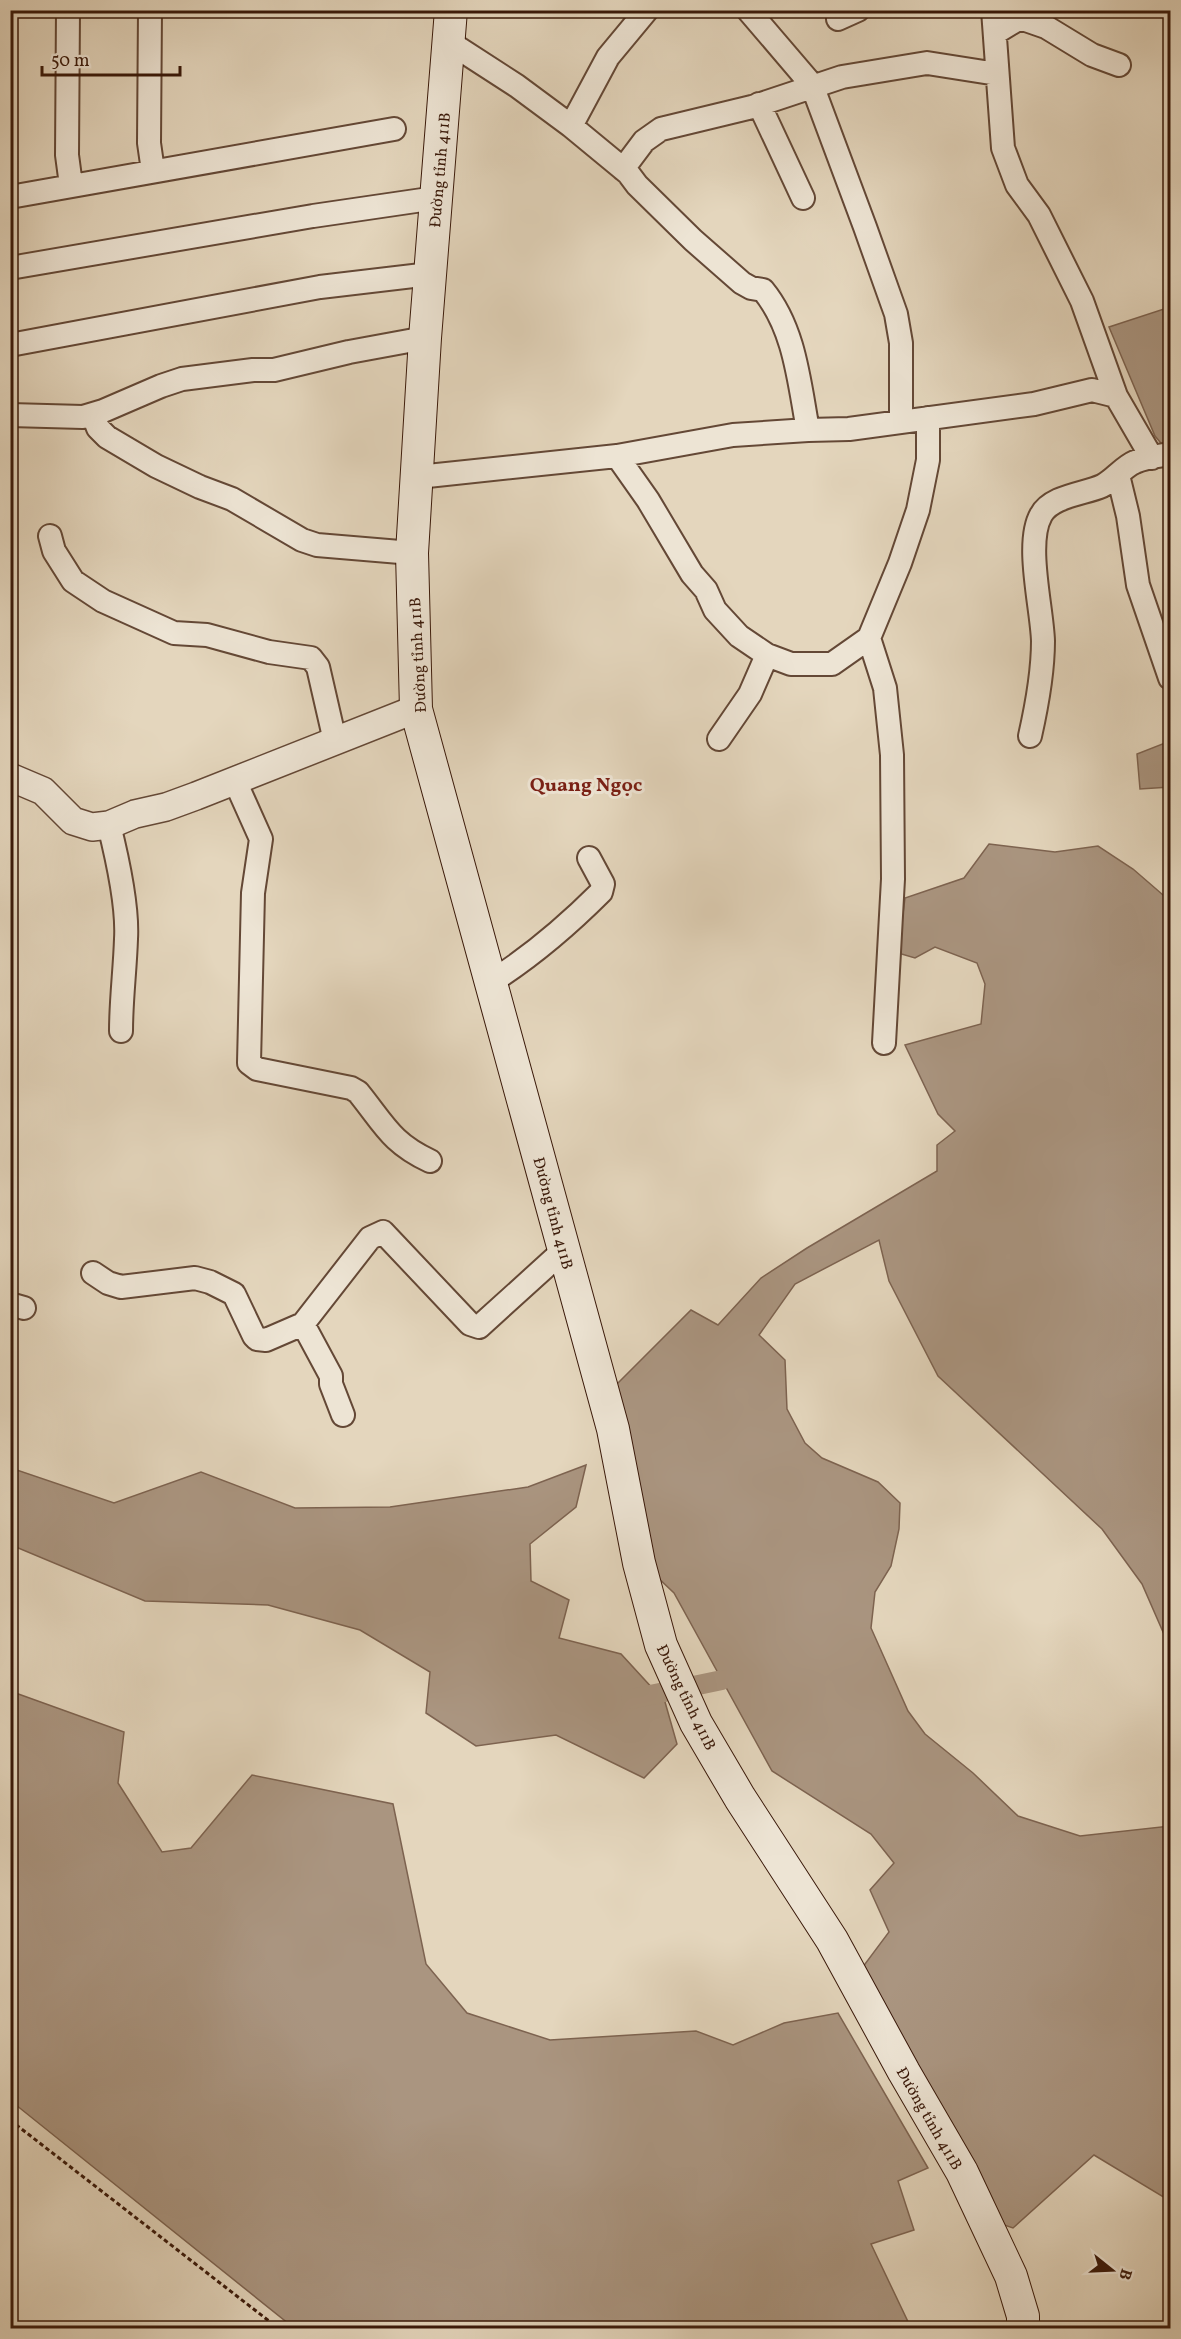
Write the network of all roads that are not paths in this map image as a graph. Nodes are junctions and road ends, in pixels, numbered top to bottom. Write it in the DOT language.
graph roads {
  1 [pos="68,10"];
  2 [pos="150,10"];
  3 [pos="451,10"];
  4 [pos="647,10"];
  5 [pos="748,10"];
  6 [pos="976,10"];
  7 [pos="994,22"];
  8 [pos="449,42"];
  9 [pos="1119,65"];
  10 [pos="997,74"];
  11 [pos="812,85"];
  12 [pos="759,104"];
  13 [pos="571,126"];
  14 [pos="394,129"];
  15 [pos="623,169"];
  16 [pos="153,171"];
  17 [pos="70,185"];
  18 [pos="10,197"];
  19 [pos="436,198"];
  20 [pos="804,198"];
  21 [pos="10,268"];
  22 [pos="430,274"];
  23 [pos="425,338"];
  24 [pos="10,345"];
  25 [pos="1116,396"];
  26 [pos="10,415"];
  27 [pos="93,415"];
  28 [pos="928,418"];
  29 [pos="901,422"];
  30 [pos="808,430"];
  31 [pos="617,456"];
  32 [pos="1161,456"];
  33 [pos="1118,475"];
  34 [pos="418,477"];
  35 [pos="50,536"];
  36 [pos="412,553"];
  37 [pos="869,638"];
  38 [pos="767,655"];
  39 [pos="1170,678"];
  40 [pos="416,709"];
  41 [pos="1030,736"];
  42 [pos="718,740"];
  43 [pos="335,741"];
  44 [pos="10,777"];
  45 [pos="234,781"];
  46 [pos="109,825"];
  47 [pos="589,858"];
  48 [pos="491,982"];
  49 [pos="121,1031"];
  50 [pos="884,1043"];
  51 [pos="430,1161"];
  52 [pos="564,1250"];
  53 [pos="93,1273"];
  54 [pos="303,1324"];
  55 [pos="343,1415"];
  56 [pos="1023,2328"];
  1 -- 17 [label="street"];
  2 -- 16 [label="street"];
  3 -- 8 [label="main road, Đường tỉnh 411B"];
  4 -- 13 [label="street"];
  5 -- 11 [label="street"];
  6 -- 7 [label="street"];
  7 -- 9 [label="street"];
  7 -- 10 [label="street"];
  8 -- 13 [label="street"];
  8 -- 19 [label="main road, Đường tỉnh 411B"];
  10 -- 11 [label="street"];
  10 -- 25 [label="street"];
  11 -- 12 [label="street"];
  11 -- 29 [label="street"];
  12 -- 15 [label="street"];
  12 -- 20 [label="street"];
  13 -- 15 [label="street"];
  14 -- 16 [label="street"];
  15 -- 30 [label="street"];
  16 -- 17 [label="street"];
  17 -- 18 [label="street"];
  19 -- 21 [label="street"];
  19 -- 22 [label="main road, Đường tỉnh 411B"];
  22 -- 23 [label="main road, Đường tỉnh 411B"];
  22 -- 24 [label="street"];
  23 -- 27 [label="street"];
  23 -- 34 [label="main road, Đường tỉnh 411B"];
  25 -- 28 [label="street"];
  25 -- 32 [label="street"];
  26 -- 27 [label="street"];
  27 -- 36 [label="street"];
  28 -- 29 [label="street"];
  28 -- 37 [label="street"];
  29 -- 30 [label="street"];
  30 -- 31 [label="street"];
  31 -- 34 [label="street"];
  31 -- 38 [label="street"];
  32 -- 33 [label="street"];
  33 -- 39 [label="street"];
  33 -- 41 [label="street"];
  34 -- 36 [label="main road, Đường tỉnh 411B"];
  35 -- 43 [label="street"];
  36 -- 40 [label="main road, Đường tỉnh 411B"];
  37 -- 38 [label="street"];
  37 -- 50 [label="street"];
  38 -- 42 [label="street"];
  40 -- 43 [label="street"];
  40 -- 48 [label="main road, Đường tỉnh 411B"];
  43 -- 45 [label="street"];
  44 -- 46 [label="street"];
  45 -- 46 [label="street"];
  45 -- 51 [label="street"];
  46 -- 49 [label="street"];
  47 -- 48 [label="street"];
  48 -- 52 [label="main road, Đường tỉnh 411B"];
  52 -- 54 [label="street"];
  52 -- 56 [label="main road, Đường tỉnh 411B"];
  53 -- 54 [label="street"];
  54 -- 55 [label="street"];
}
